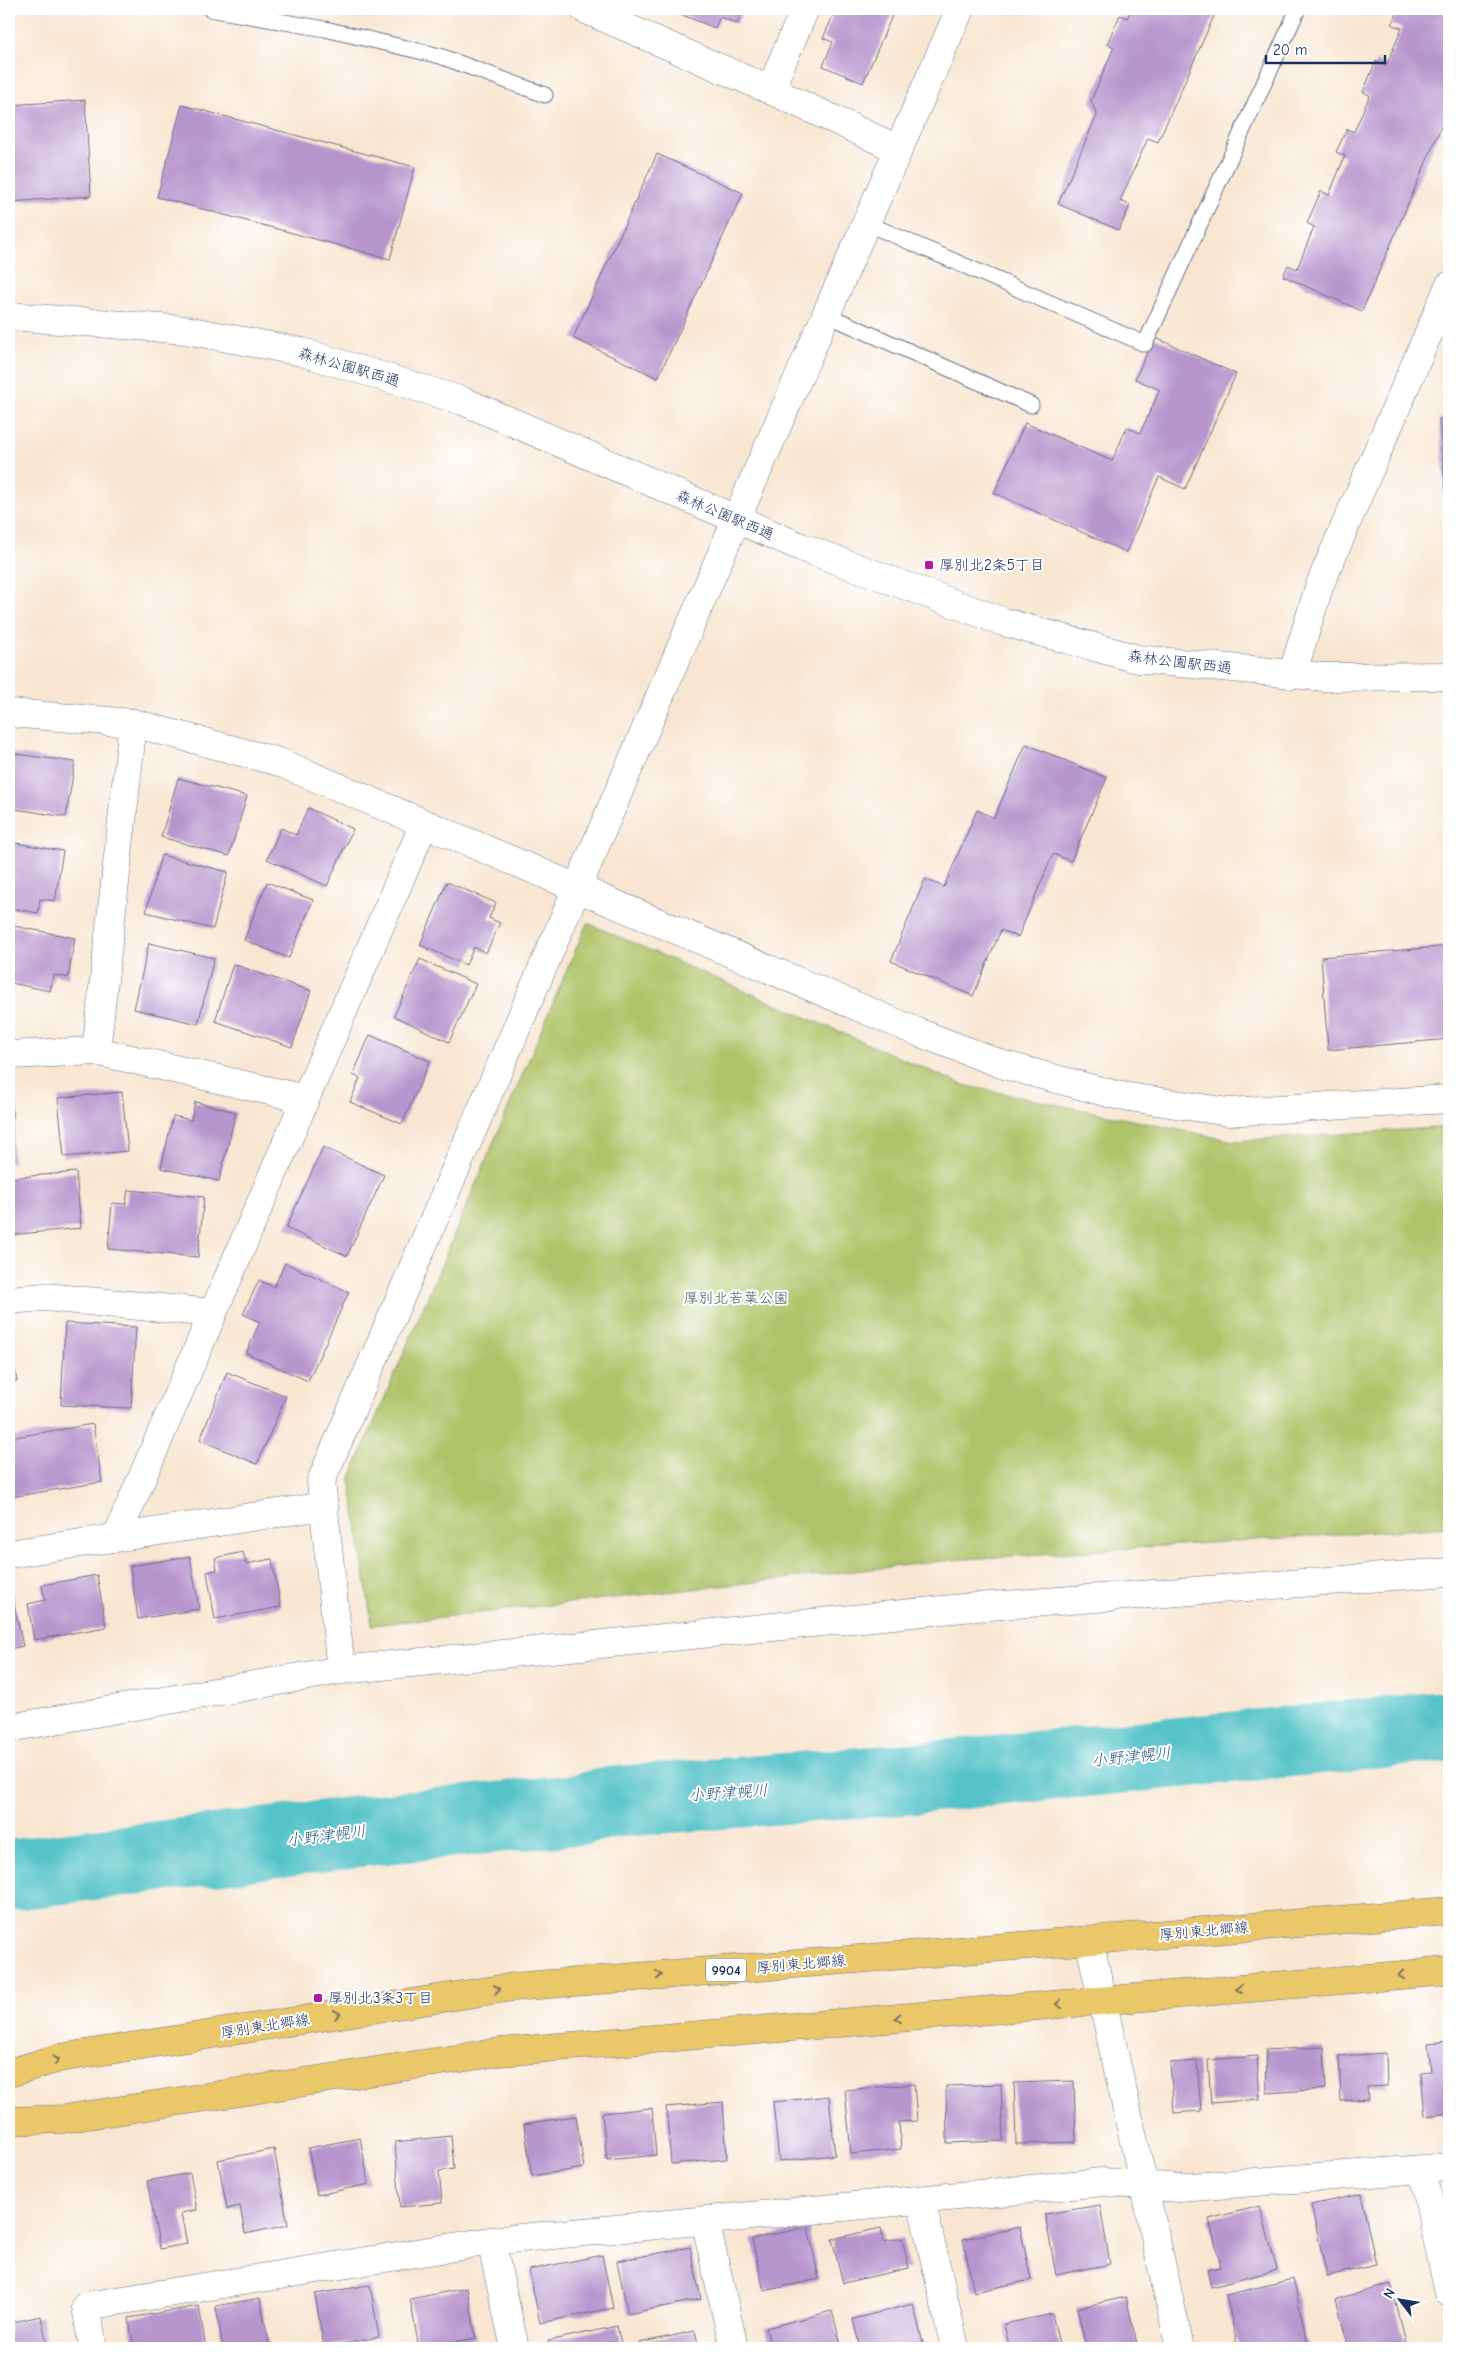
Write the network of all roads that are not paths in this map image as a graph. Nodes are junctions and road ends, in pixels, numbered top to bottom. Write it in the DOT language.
graph roads {
  1 [pos="210,9"];
  2 [pos="584,9"];
  3 [pos="806,9"];
  4 [pos="960,9"];
  5 [pos="1298,9"];
  6 [pos="770,90"];
  7 [pos="546,95"];
  8 [pos="898,149"];
  9 [pos="866,223"];
  10 [pos="1449,286"];
  11 [pos="825,314"];
  12 [pos="9,316"];
  13 [pos="1031,405"];
  14 [pos="736,520"];
  15 [pos="1292,675"];
  16 [pos="1449,676"];
  17 [pos="9,713"];
  18 [pos="133,723"];
  19 [pos="424,824"];
  20 [pos="577,888"];
  21 [pos="96,1051"];
  22 [pos="9,1055"];
  23 [pos="305,1099"];
  24 [pos="1449,1099"];
  25 [pos="9,1300"];
  26 [pos="213,1313"];
  27 [pos="324,1506"];
  28 [pos="116,1538"];
  29 [pos="9,1554"];
  30 [pos="1449,1572"];
  31 [pos="341,1670"];
  32 [pos="9,1728"];
  33 [pos="1449,1911"];
  34 [pos="1089,1940"];
  35 [pos="1449,1971"];
  36 [pos="1102,2000"];
  37 [pos="9,2073"];
  38 [pos="9,2121"];
  39 [pos="1449,2167"];
  40 [pos="1422,2169"];
  41 [pos="1142,2185"];
  42 [pos="921,2200"];
  43 [pos="705,2220"];
  44 [pos="491,2241"];
  45 [pos="1449,2293"];
  46 [pos="93,2348"];
  47 [pos="515,2348"];
  48 [pos="734,2348"];
  49 [pos="955,2348"];
  50 [pos="1180,2348"];
  1 -- 7 [label="lane"];
  2 -- 6 [label="street"];
  3 -- 6 [label="street"];
  4 -- 8 [label="street"];
  5 -- 9 [label="lane"];
  6 -- 8 [label="street"];
  8 -- 9 [label="street"];
  9 -- 11 [label="street"];
  10 -- 15 [label="street"];
  11 -- 13 [label="lane"];
  11 -- 14 [label="street"];
  12 -- 14 [label="street, 森林公園駅西通"];
  14 -- 15 [label="street, 森林公園駅西通"];
  14 -- 20 [label="street"];
  15 -- 16 [label="street, 森林公園駅西通"];
  17 -- 18 [label="street"];
  18 -- 19 [label="street"];
  18 -- 21 [label="street"];
  19 -- 20 [label="street"];
  19 -- 23 [label="street"];
  20 -- 24 [label="street"];
  20 -- 27 [label="street"];
  21 -- 22 [label="street"];
  21 -- 23 [label="street"];
  23 -- 26 [label="street"];
  25 -- 26 [label="street"];
  26 -- 28 [label="street"];
  27 -- 28 [label="street"];
  27 -- 31 [label="street"];
  28 -- 29 [label="street"];
  30 -- 31 [label="street"];
  31 -- 32 [label="street"];
  33 -- 34 [label="main road, 厚別東北郷線 / 9904"];
  34 -- 36 [label="street"];
  37 -- 34 [label="main road, 厚別東北郷線 / 9904, one-way"];
  35 -- 36 [label="main road, one-way"];
  36 -- 38 [label="main road, one-way"];
  36 -- 41 [label="street"];
  39 -- 40 [label="street"];
  40 -- 41 [label="street"];
  40 -- 45 [label="street"];
  41 -- 42 [label="street"];
  41 -- 50 [label="street"];
  42 -- 43 [label="street"];
  42 -- 49 [label="street"];
  43 -- 44 [label="street"];
  43 -- 48 [label="street"];
  44 -- 46 [label="street"];
  44 -- 47 [label="street"];
}
